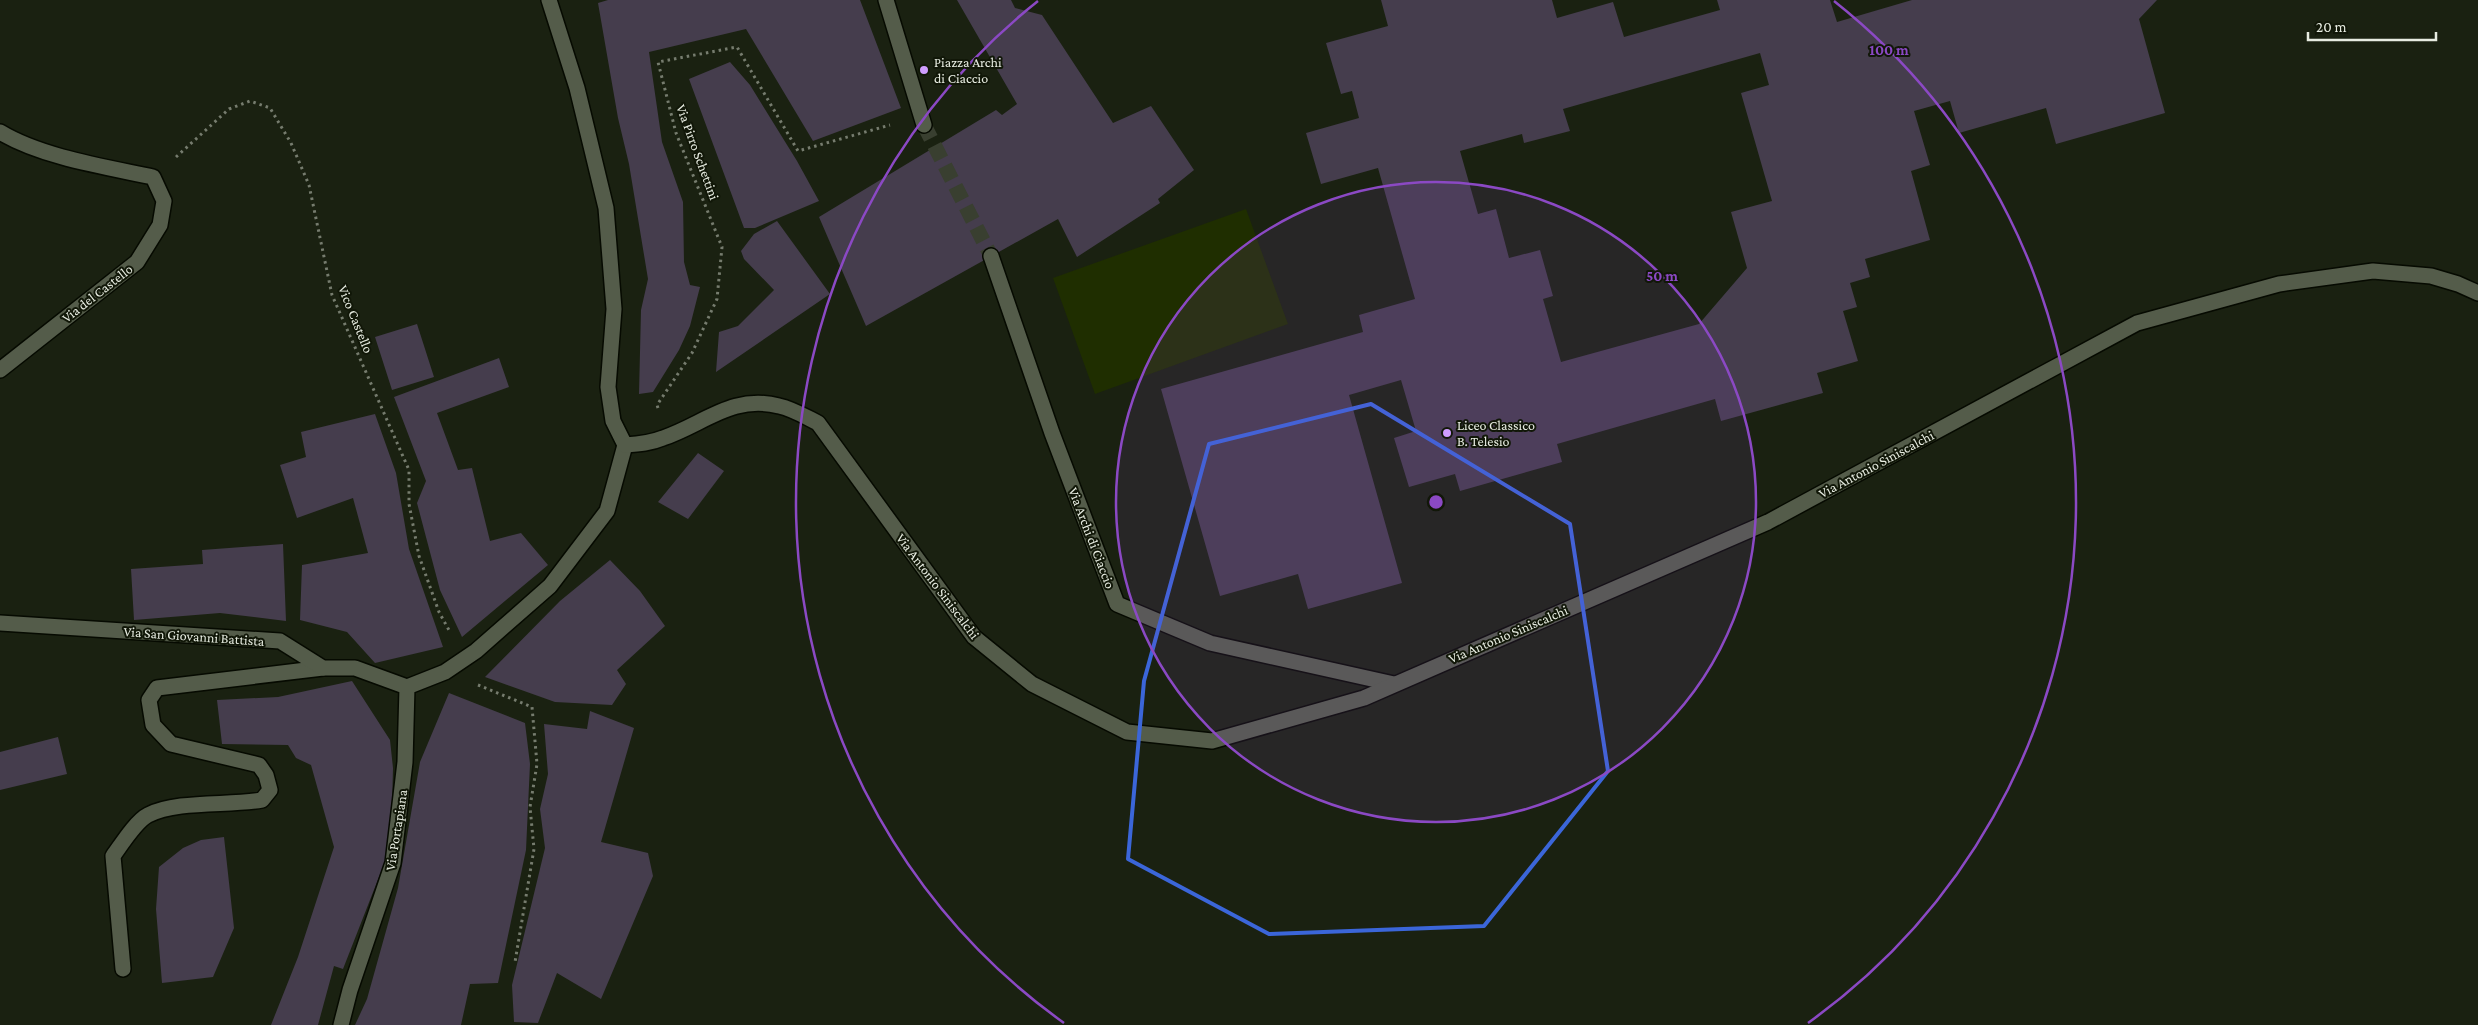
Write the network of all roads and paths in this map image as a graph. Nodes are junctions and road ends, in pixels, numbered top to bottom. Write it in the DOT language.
graph roads {
  1 [pos="548,0"];
  2 [pos="886,0"];
  3 [pos="890,124"];
  4 [pos="924,124"];
  5 [pos="0,132"];
  6 [pos="153,177"];
  7 [pos="991,256"];
  8 [pos="2478,293"];
  9 [pos="0,370"];
  10 [pos="665,438"];
  11 [pos="625,445"];
  12 [pos="0,623"];
  13 [pos="323,668"];
  14 [pos="445,672"];
  15 [pos="1394,684"];
  16 [pos="407,688"];
  17 [pos="515,962"];
  18 [pos="123,968"];
  19 [pos="341,1025"];
  1 -- 11 [label="street"];
  2 -- 4 [label="street"];
  3 -- 10 [label="path, Via Pirro Schettini"];
  5 -- 6 [label="street"];
  6 -- 9 [label="street, Via del Castello"];
  6 -- 14 [label="path, Vico Castello"];
  7 -- 15 [label="street, Via Archi di Ciaccio"];
  8 -- 15 [label="street, Via Antonio Siniscalchi"];
  10 -- 11 [label="street, Via Antonio Siniscalchi"];
  10 -- 15 [label="street, Via Antonio Siniscalchi"];
  11 -- 14 [label="street"];
  12 -- 13 [label="street, Via San Giovanni Battista"];
  13 -- 16 [label="street"];
  13 -- 18 [label="street"];
  14 -- 16 [label="street"];
  14 -- 17 [label="path"];
  16 -- 19 [label="street, Via Portapiana"];
}
